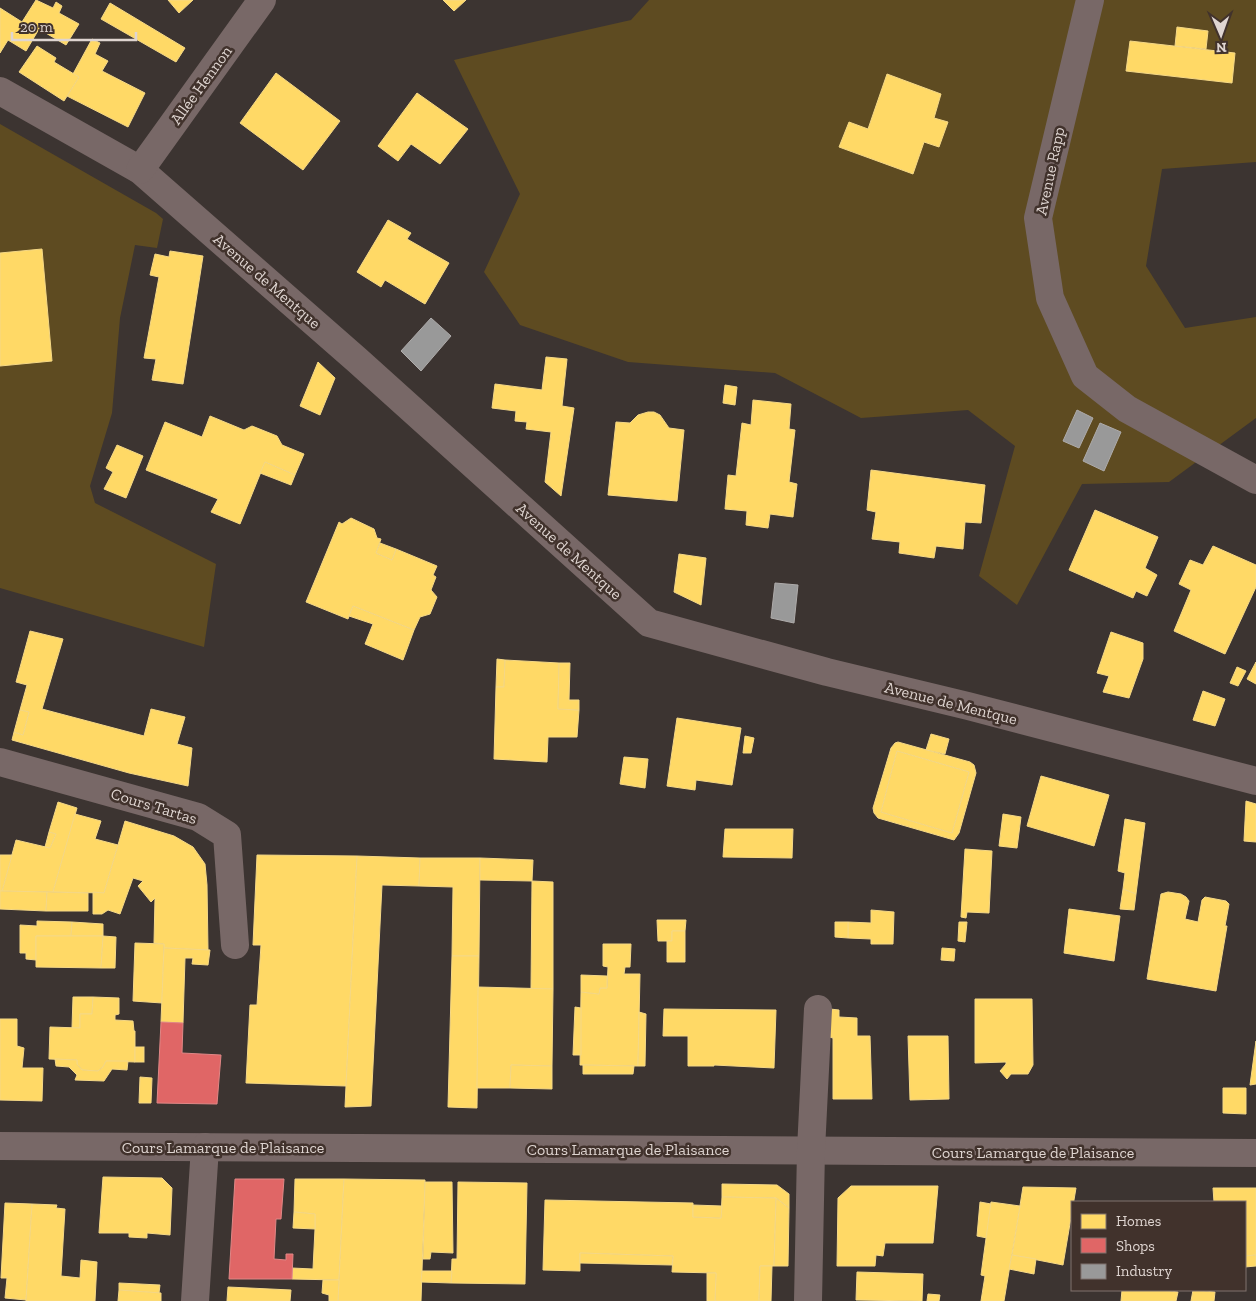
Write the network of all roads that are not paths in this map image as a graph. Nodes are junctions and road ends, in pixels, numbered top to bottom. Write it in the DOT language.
graph roads {
  1 [pos="262,0"];
  2 [pos="1090,0"];
  3 [pos="0,91"];
  4 [pos="140,170"];
  5 [pos="1256,480"];
  6 [pos="0,762"];
  7 [pos="1256,782"];
  8 [pos="235,945"];
  9 [pos="818,1009"];
  10 [pos="0,1146"];
  11 [pos="205,1147"];
  12 [pos="811,1150"];
  13 [pos="1256,1153"];
  14 [pos="196,1301"];
  15 [pos="808,1301"];
  1 -- 4 [label="street, Allée Hennon"];
  2 -- 5 [label="street, Avenue Rapp"];
  3 -- 4 [label="street, Avenue de Mentque"];
  4 -- 7 [label="street, Avenue de Mentque"];
  6 -- 8 [label="street, Cours Tartas"];
  9 -- 12 [label="street"];
  10 -- 11 [label="street, Cours Lamarque de Plaisance"];
  11 -- 12 [label="street, Cours Lamarque de Plaisance"];
  11 -- 14 [label="street"];
  12 -- 13 [label="street, Cours Lamarque de Plaisance"];
  12 -- 15 [label="street"];
}
